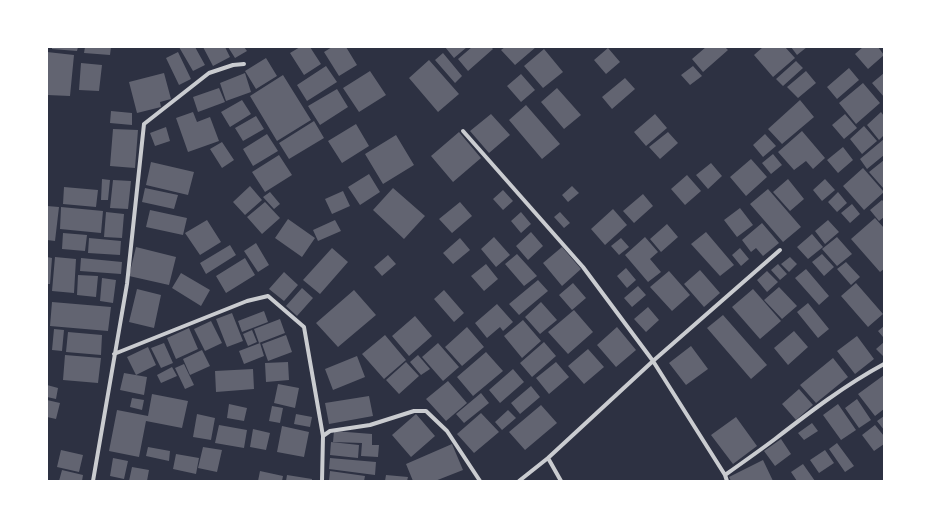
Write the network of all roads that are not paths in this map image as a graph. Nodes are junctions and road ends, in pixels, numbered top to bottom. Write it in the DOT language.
graph roads {
  1 [pos="244,64"];
  2 [pos="464,132"];
  3 [pos="780,250"];
  4 [pos="114,354"];
  5 [pos="653,361"];
  6 [pos="884,364"];
  7 [pos="323,436"];
  8 [pos="548,458"];
  9 [pos="725,475"];
  10 [pos="93,481"];
  11 [pos="322,481"];
  12 [pos="480,481"];
  13 [pos="519,481"];
  14 [pos="560,481"];
  15 [pos="727,481"];
  1 -- 4 [label="street"];
  2 -- 5 [label="street"];
  3 -- 5 [label="street"];
  4 -- 7 [label="street"];
  4 -- 10 [label="street"];
  5 -- 8 [label="street"];
  5 -- 9 [label="street"];
  6 -- 9 [label="street"];
  7 -- 11 [label="street"];
  7 -- 12 [label="street"];
  8 -- 13 [label="street"];
  8 -- 14 [label="street"];
  9 -- 15 [label="street"];
}
